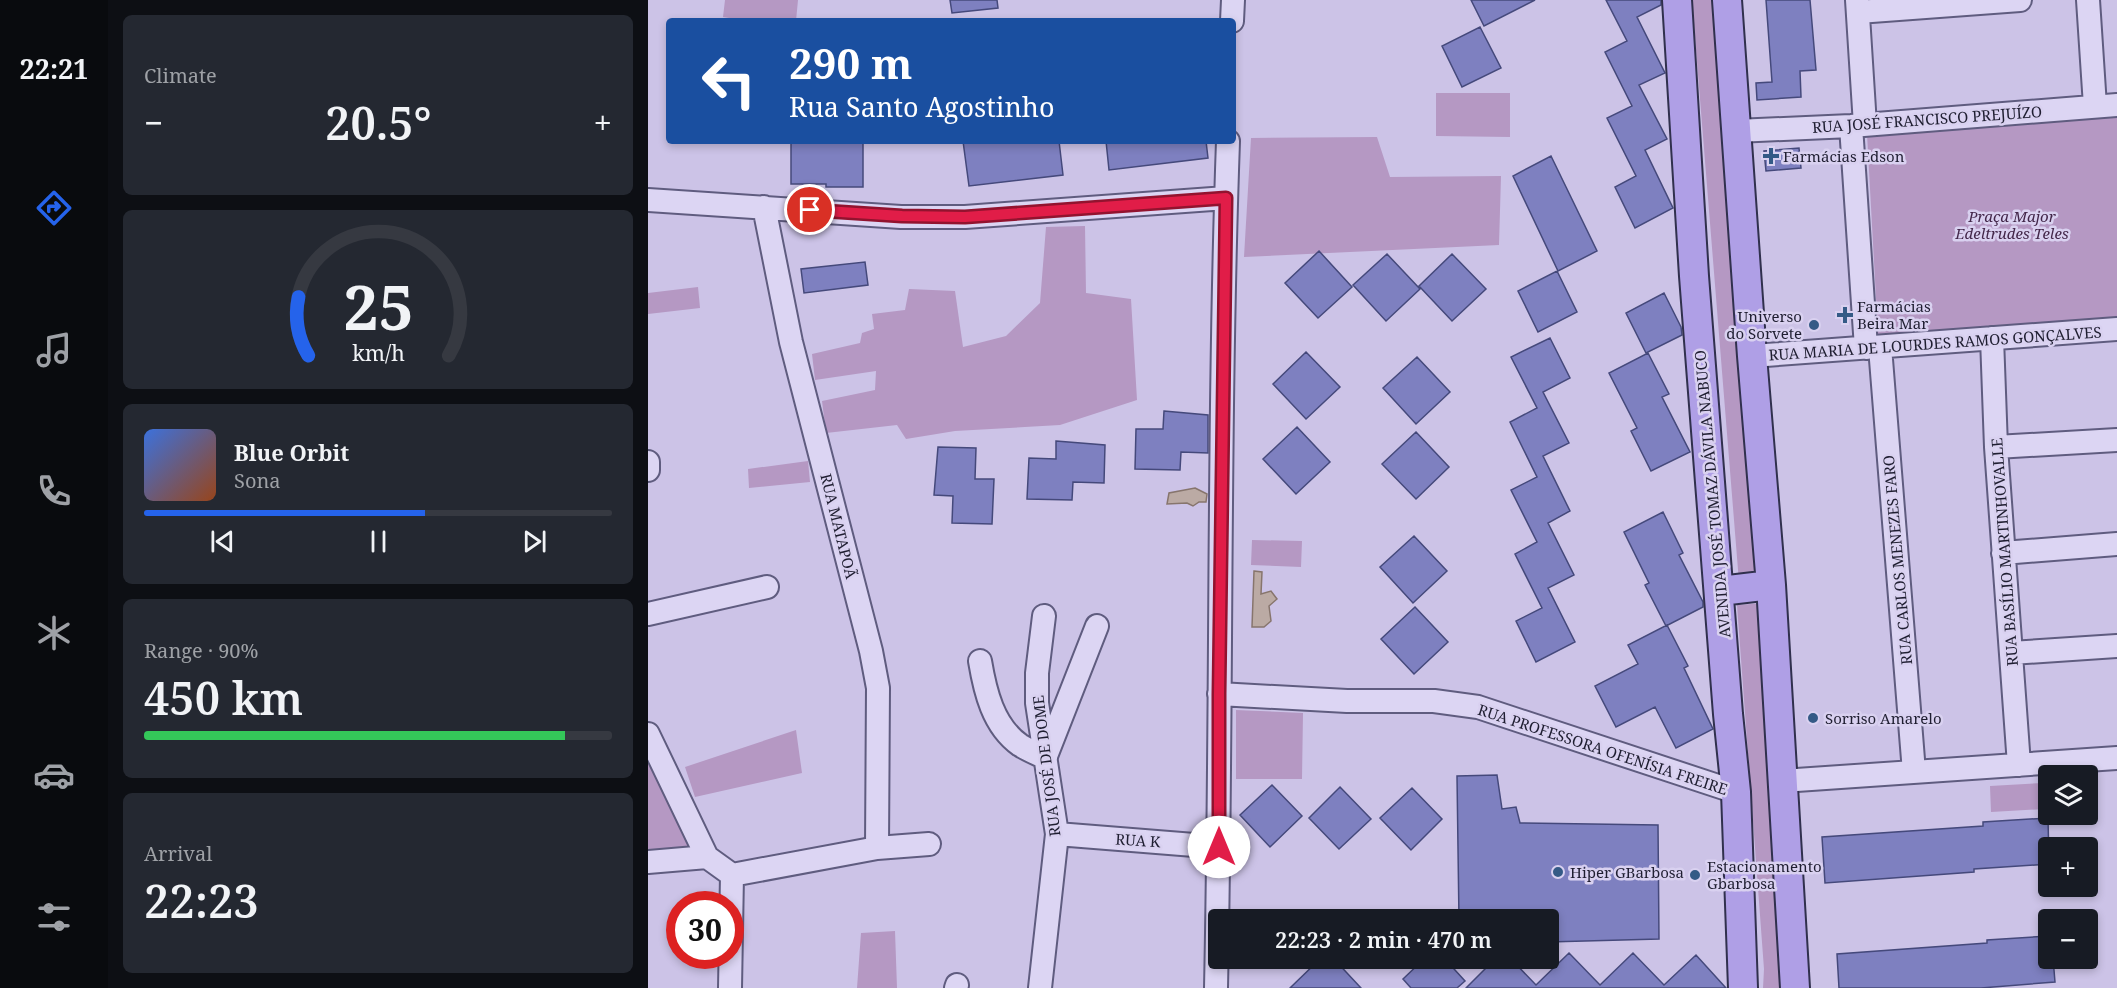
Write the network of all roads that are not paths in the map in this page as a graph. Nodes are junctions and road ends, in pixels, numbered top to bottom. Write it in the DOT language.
graph roads {
  1 [pos="1233,0"];
  2 [pos="1677,0"];
  3 [pos="1727,0"];
  4 [pos="2020,0"];
  5 [pos="2088,0"];
  6 [pos="1857,6"];
  7 [pos="1232,18"];
  8 [pos="2106,105"];
  9 [pos="1858,126"];
  10 [pos="1736,131"];
  11 [pos="1228,144"];
  12 [pos="1226,198"];
  13 [pos="648,200"];
  14 [pos="764,207"];
  15 [pos="2117,329"];
  16 [pos="1992,338"];
  17 [pos="1873,348"];
  18 [pos="1752,356"];
  19 [pos="2117,440"];
  20 [pos="1996,447"];
  21 [pos="2117,544"];
  22 [pos="2002,553"];
  23 [pos="1771,585"];
  24 [pos="767,587"];
  25 [pos="1720,591"];
  26 [pos="648,614"];
  27 [pos="1044,616"];
  28 [pos="1097,626"];
  29 [pos="2117,646"];
  30 [pos="2011,653"];
  31 [pos="980,661"];
  32 [pos="1219,694"];
  33 [pos="648,734"];
  34 [pos="1046,758"];
  35 [pos="2117,758"];
  36 [pos="2019,765"];
  37 [pos="1914,772"];
  38 [pos="1782,781"];
  39 [pos="1736,792"];
  40 [pos="1057,834"];
  41 [pos="929,844"];
  42 [pos="1219,847"];
  43 [pos="877,848"];
  44 [pos="707,857"];
  45 [pos="648,862"];
  46 [pos="732,875"];
  47 [pos="730,988"];
  48 [pos="1040,988"];
  49 [pos="1216,988"];
  50 [pos="1743,988"];
  51 [pos="1795,988"];
  1 -- 7 [label="street"];
  2 -- 25 [label="main road, AVENIDA JOSÉ TOMAZ DÁVILA NABUCO"];
  3 -- 10 [label="main road"];
  4 -- 6 [label="street"];
  5 -- 8 [label="street"];
  6 -- 9 [label="street, RUA CARLOS MENEZES FARO"];
  8 -- 9 [label="street, RUA JOSÉ FRANCISCO PREJUÍZO"];
  9 -- 10 [label="street, RUA JOSÉ FRANCISCO PREJUÍZO"];
  9 -- 17 [label="street, RUA CARLOS MENEZES FARO"];
  10 -- 18 [label="main road"];
  11 -- 12 [label="street"];
  12 -- 14 [label="street"];
  12 -- 32 [label="street"];
  13 -- 14 [label="street"];
  14 -- 43 [label="street, RUA MATAPOÃ"];
  15 -- 16 [label="street, RUA MARIA DE LOURDES RAMOS GONÇALVES"];
  16 -- 17 [label="street, RUA MARIA DE LOURDES RAMOS GONÇALVES"];
  16 -- 20 [label="street, RUA BASÍLIO MARTINHOVALLE"];
  17 -- 18 [label="street, RUA MARIA DE LOURDES RAMOS GONÇALVES"];
  17 -- 37 [label="street, RUA CARLOS MENEZES FARO"];
  18 -- 23 [label="main road"];
  19 -- 20 [label="street"];
  20 -- 22 [label="street, RUA BASÍLIO MARTINHOVALLE"];
  21 -- 22 [label="street"];
  22 -- 30 [label="street, RUA BASÍLIO MARTINHOVALLE"];
  23 -- 25 [label="main road"];
  23 -- 38 [label="main road"];
  24 -- 26 [label="street"];
  25 -- 39 [label="main road, AVENIDA JOSÉ TOMAZ DÁVILA NABUCO"];
  27 -- 34 [label="street, RUA JOSÉ DE DOME"];
  28 -- 34 [label="street"];
  29 -- 30 [label="street"];
  30 -- 36 [label="street, RUA BASÍLIO MARTINHOVALLE"];
  31 -- 34 [label="street"];
  32 -- 39 [label="street, RUA PROFESSORA OFENÍSIA FREIRE"];
  32 -- 42 [label="street"];
  33 -- 44 [label="street"];
  34 -- 40 [label="street, RUA JOSÉ DE DOME"];
  35 -- 36 [label="street"];
  36 -- 37 [label="street"];
  37 -- 38 [label="street"];
  38 -- 51 [label="main road"];
  39 -- 50 [label="main road, AVENIDA JOSÉ TOMAZ DÁVILA NABUCO"];
  40 -- 42 [label="street, RUA K"];
  40 -- 48 [label="street, RUA JOSÉ DE DOME"];
  41 -- 43 [label="street"];
  42 -- 49 [label="street"];
  43 -- 46 [label="street"];
  44 -- 45 [label="street"];
  44 -- 46 [label="street"];
  46 -- 47 [label="street"];
}
